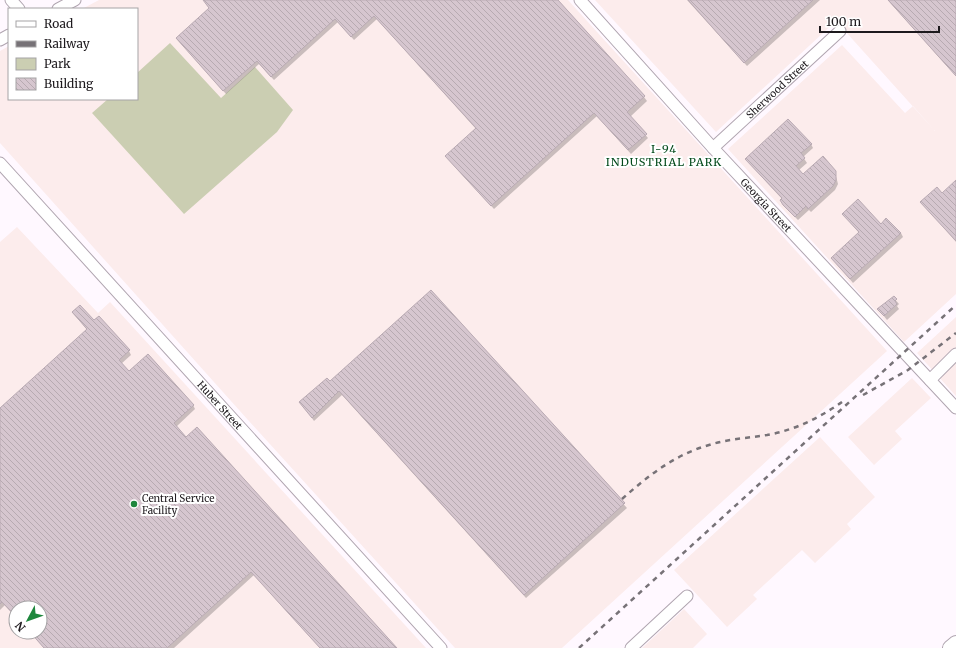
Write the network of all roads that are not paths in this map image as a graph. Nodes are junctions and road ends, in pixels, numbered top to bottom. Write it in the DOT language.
graph roads {
  1 [pos="11,0"];
  2 [pos="75,0"];
  3 [pos="580,0"];
  4 [pos="18,8"];
  5 [pos="60,8"];
  6 [pos="840,31"];
  7 [pos="713,148"];
  8 [pos="0,162"];
  9 [pos="956,354"];
  10 [pos="930,380"];
  11 [pos="956,408"];
  12 [pos="687,596"];
  13 [pos="956,643"];
  14 [pos="441,648"];
  15 [pos="631,648"];
  16 [pos="950,648"];
  1 -- 4 [label="street"];
  2 -- 5 [label="street"];
  3 -- 7 [label="street, Georgia Street"];
  6 -- 7 [label="street, Sherwood Street"];
  7 -- 10 [label="street, Georgia Street"];
  8 -- 14 [label="street, Huber Street"];
  9 -- 10 [label="street"];
  10 -- 11 [label="street, Georgia Street"];
  12 -- 15 [label="street"];
  13 -- 16 [label="main road"];
}
